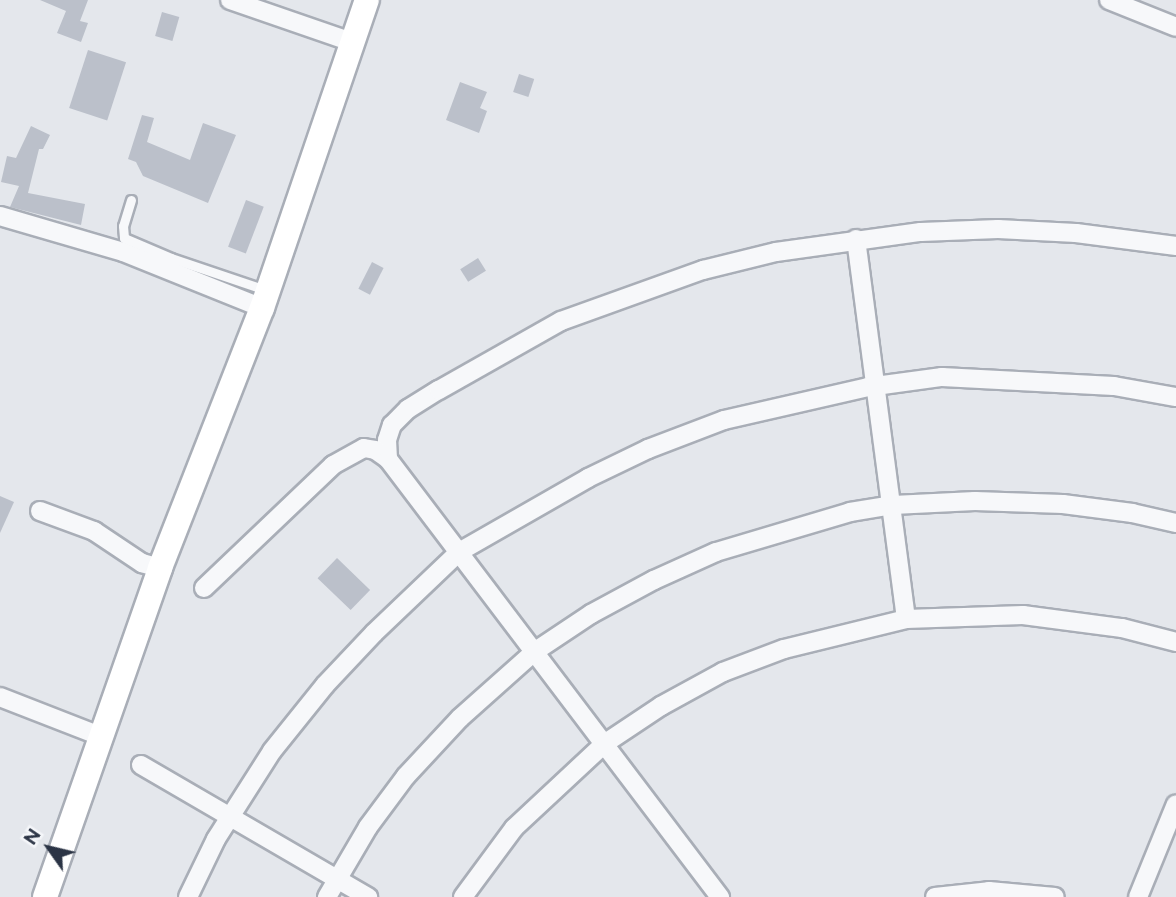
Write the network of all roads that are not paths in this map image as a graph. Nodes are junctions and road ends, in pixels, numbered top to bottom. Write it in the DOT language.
graph roads {
  1 [pos="230,0"];
  2 [pos="367,0"];
  3 [pos="1109,0"];
  4 [pos="1176,27"];
  5 [pos="352,42"];
  6 [pos="131,200"];
  7 [pos="0,216"];
  8 [pos="856,239"];
  9 [pos="1176,246"];
  10 [pos="265,300"];
  11 [pos="1176,397"];
  12 [pos="388,459"];
  13 [pos="40,511"];
  14 [pos="1176,523"];
  15 [pos="459,552"];
  16 [pos="160,568"];
  17 [pos="204,588"];
  18 [pos="906,619"];
  19 [pos="1176,642"];
  20 [pos="534,652"];
  21 [pos="0,697"];
  22 [pos="100,736"];
  23 [pos="604,744"];
  24 [pos="141,765"];
  25 [pos="1176,804"];
  26 [pos="45,897"];
  27 [pos="188,897"];
  28 [pos="327,897"];
  29 [pos="368,897"];
  30 [pos="463,897"];
  31 [pos="720,897"];
  32 [pos="935,897"];
  33 [pos="1055,897"];
  34 [pos="1138,897"];
  1 -- 5 [label="street"];
  2 -- 5 [label="street"];
  3 -- 4 [label="street"];
  5 -- 10 [label="street"];
  6 -- 10 [label="lane"];
  7 -- 10 [label="street"];
  8 -- 9 [label="street"];
  8 -- 12 [label="street"];
  8 -- 18 [label="street"];
  10 -- 16 [label="street"];
  11 -- 15 [label="street"];
  12 -- 15 [label="street"];
  12 -- 17 [label="street"];
  13 -- 16 [label="street"];
  14 -- 20 [label="street"];
  15 -- 20 [label="street"];
  15 -- 27 [label="street"];
  16 -- 22 [label="street"];
  18 -- 19 [label="street"];
  18 -- 23 [label="street"];
  20 -- 23 [label="street"];
  20 -- 28 [label="street"];
  21 -- 22 [label="street"];
  22 -- 26 [label="street"];
  23 -- 30 [label="street"];
  23 -- 31 [label="street"];
  24 -- 29 [label="street"];
  25 -- 34 [label="street"];
  32 -- 33 [label="street"];
}
